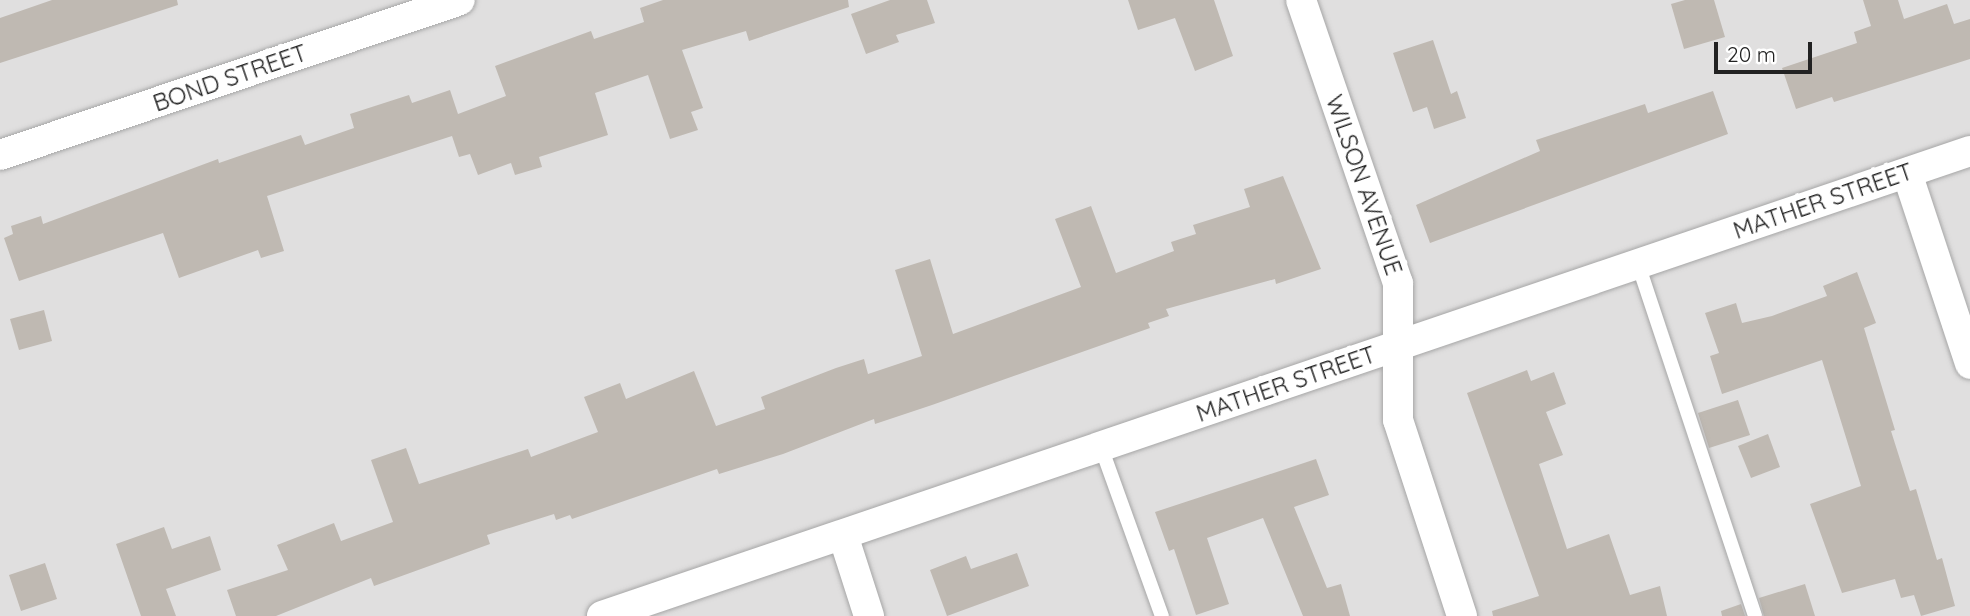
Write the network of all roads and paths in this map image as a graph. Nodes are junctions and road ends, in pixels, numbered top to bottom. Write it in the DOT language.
graph roads {
  1 [pos="460,0"];
  2 [pos="1301,0"];
  3 [pos="1970,151"];
  4 [pos="0,155"];
  5 [pos="1907,173"];
  6 [pos="1638,264"];
  7 [pos="1397,346"];
  8 [pos="1970,364"];
  9 [pos="1101,447"];
  10 [pos="843,535"];
  11 [pos="602,616"];
  12 [pos="869,616"];
  13 [pos="1162,616"];
  14 [pos="1461,616"];
  15 [pos="1755,616"];
  1 -- 4 [label="street, BOND STREET"];
  2 -- 7 [label="street, WILSON AVENUE"];
  3 -- 5 [label="street, MATHER STREET"];
  5 -- 6 [label="street, MATHER STREET"];
  5 -- 8 [label="street"];
  6 -- 7 [label="street, MATHER STREET"];
  6 -- 15 [label="lane"];
  7 -- 9 [label="street, MATHER STREET"];
  7 -- 14 [label="street, WILSON AVENUE"];
  9 -- 10 [label="street, MATHER STREET"];
  9 -- 13 [label="lane"];
  10 -- 11 [label="street, MATHER STREET"];
  10 -- 12 [label="street"];
}
